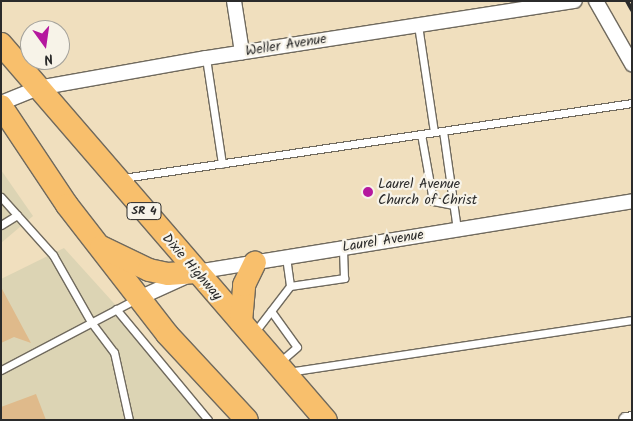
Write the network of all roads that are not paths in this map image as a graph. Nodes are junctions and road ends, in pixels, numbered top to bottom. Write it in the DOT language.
graph roads {
  1 [pos="234,1"];
  2 [pos="575,1"];
  3 [pos="596,1"];
  4 [pos="418,25"];
  5 [pos="1,44"];
  6 [pos="242,52"];
  7 [pos="206,58"];
  8 [pos="632,64"];
  9 [pos="38,88"];
  10 [pos="632,104"];
  11 [pos="1,105"];
  12 [pos="443,131"];
  13 [pos="434,132"];
  14 [pos="421,134"];
  15 [pos="222,164"];
  16 [pos="116,179"];
  17 [pos="1,197"];
  18 [pos="632,201"];
  19 [pos="454,205"];
  20 [pos="17,215"];
  21 [pos="1,225"];
  22 [pos="457,229"];
  23 [pos="99,246"];
  24 [pos="343,248"];
  25 [pos="286,257"];
  26 [pos="255,262"];
  27 [pos="196,272"];
  28 [pos="290,286"];
  29 [pos="139,298"];
  30 [pos="116,309"];
  31 [pos="270,311"];
  32 [pos="632,320"];
  33 [pos="92,322"];
  34 [pos="246,328"];
  35 [pos="282,368"];
  36 [pos="1,370"];
  37 [pos="632,419"];
  38 [pos="129,420"];
  39 [pos="208,420"];
  40 [pos="247,420"];
  41 [pos="326,420"];
  42 [pos="626,420"];
  1 -- 6 [label="street"];
  2 -- 4 [label="street, Weller Avenue"];
  3 -- 8 [label="street"];
  4 -- 6 [label="street, Weller Avenue"];
  4 -- 13 [label="lane"];
  5 -- 9 [label="main road, Dixie Highway / SR 4"];
  6 -- 7 [label="street, Weller Avenue"];
  7 -- 9 [label="street, Weller Avenue"];
  7 -- 15 [label="lane"];
  9 -- 11 [label="street, Weller Avenue"];
  9 -- 16 [label="main road, Dixie Highway / SR 4"];
  10 -- 12 [label="lane"];
  11 -- 23 [label="main road"];
  12 -- 13 [label="lane"];
  12 -- 19 [label="lane"];
  13 -- 14 [label="lane"];
  14 -- 15 [label="lane"];
  14 -- 19 [label="lane"];
  15 -- 16 [label="lane"];
  16 -- 27 [label="main road, Dixie Highway / SR 4"];
  17 -- 20 [label="lane"];
  18 -- 22 [label="street, Laurel Avenue"];
  19 -- 22 [label="lane"];
  20 -- 21 [label="lane"];
  20 -- 33 [label="lane"];
  22 -- 24 [label="street, Laurel Avenue"];
  23 -- 27 [label="main road"];
  23 -- 29 [label="main road"];
  24 -- 25 [label="street, Laurel Avenue"];
  24 -- 28 [label="lane"];
  25 -- 26 [label="street, Laurel Avenue"];
  25 -- 28 [label="lane"];
  26 -- 27 [label="street, Laurel Avenue"];
  26 -- 34 [label="main road"];
  27 -- 29 [label="street, Laurel Avenue"];
  27 -- 34 [label="main road, Dixie Highway / SR 4"];
  28 -- 31 [label="lane"];
  29 -- 30 [label="lane"];
  29 -- 40 [label="main road"];
  30 -- 33 [label="lane"];
  30 -- 39 [label="lane"];
  31 -- 34 [label="lane"];
  31 -- 35 [label="lane"];
  32 -- 35 [label="lane"];
  33 -- 36 [label="lane"];
  33 -- 38 [label="lane"];
  34 -- 35 [label="main road, Dixie Highway / SR 4"];
  35 -- 41 [label="main road, Dixie Highway / SR 4"];
  37 -- 42 [label="street"];
}
